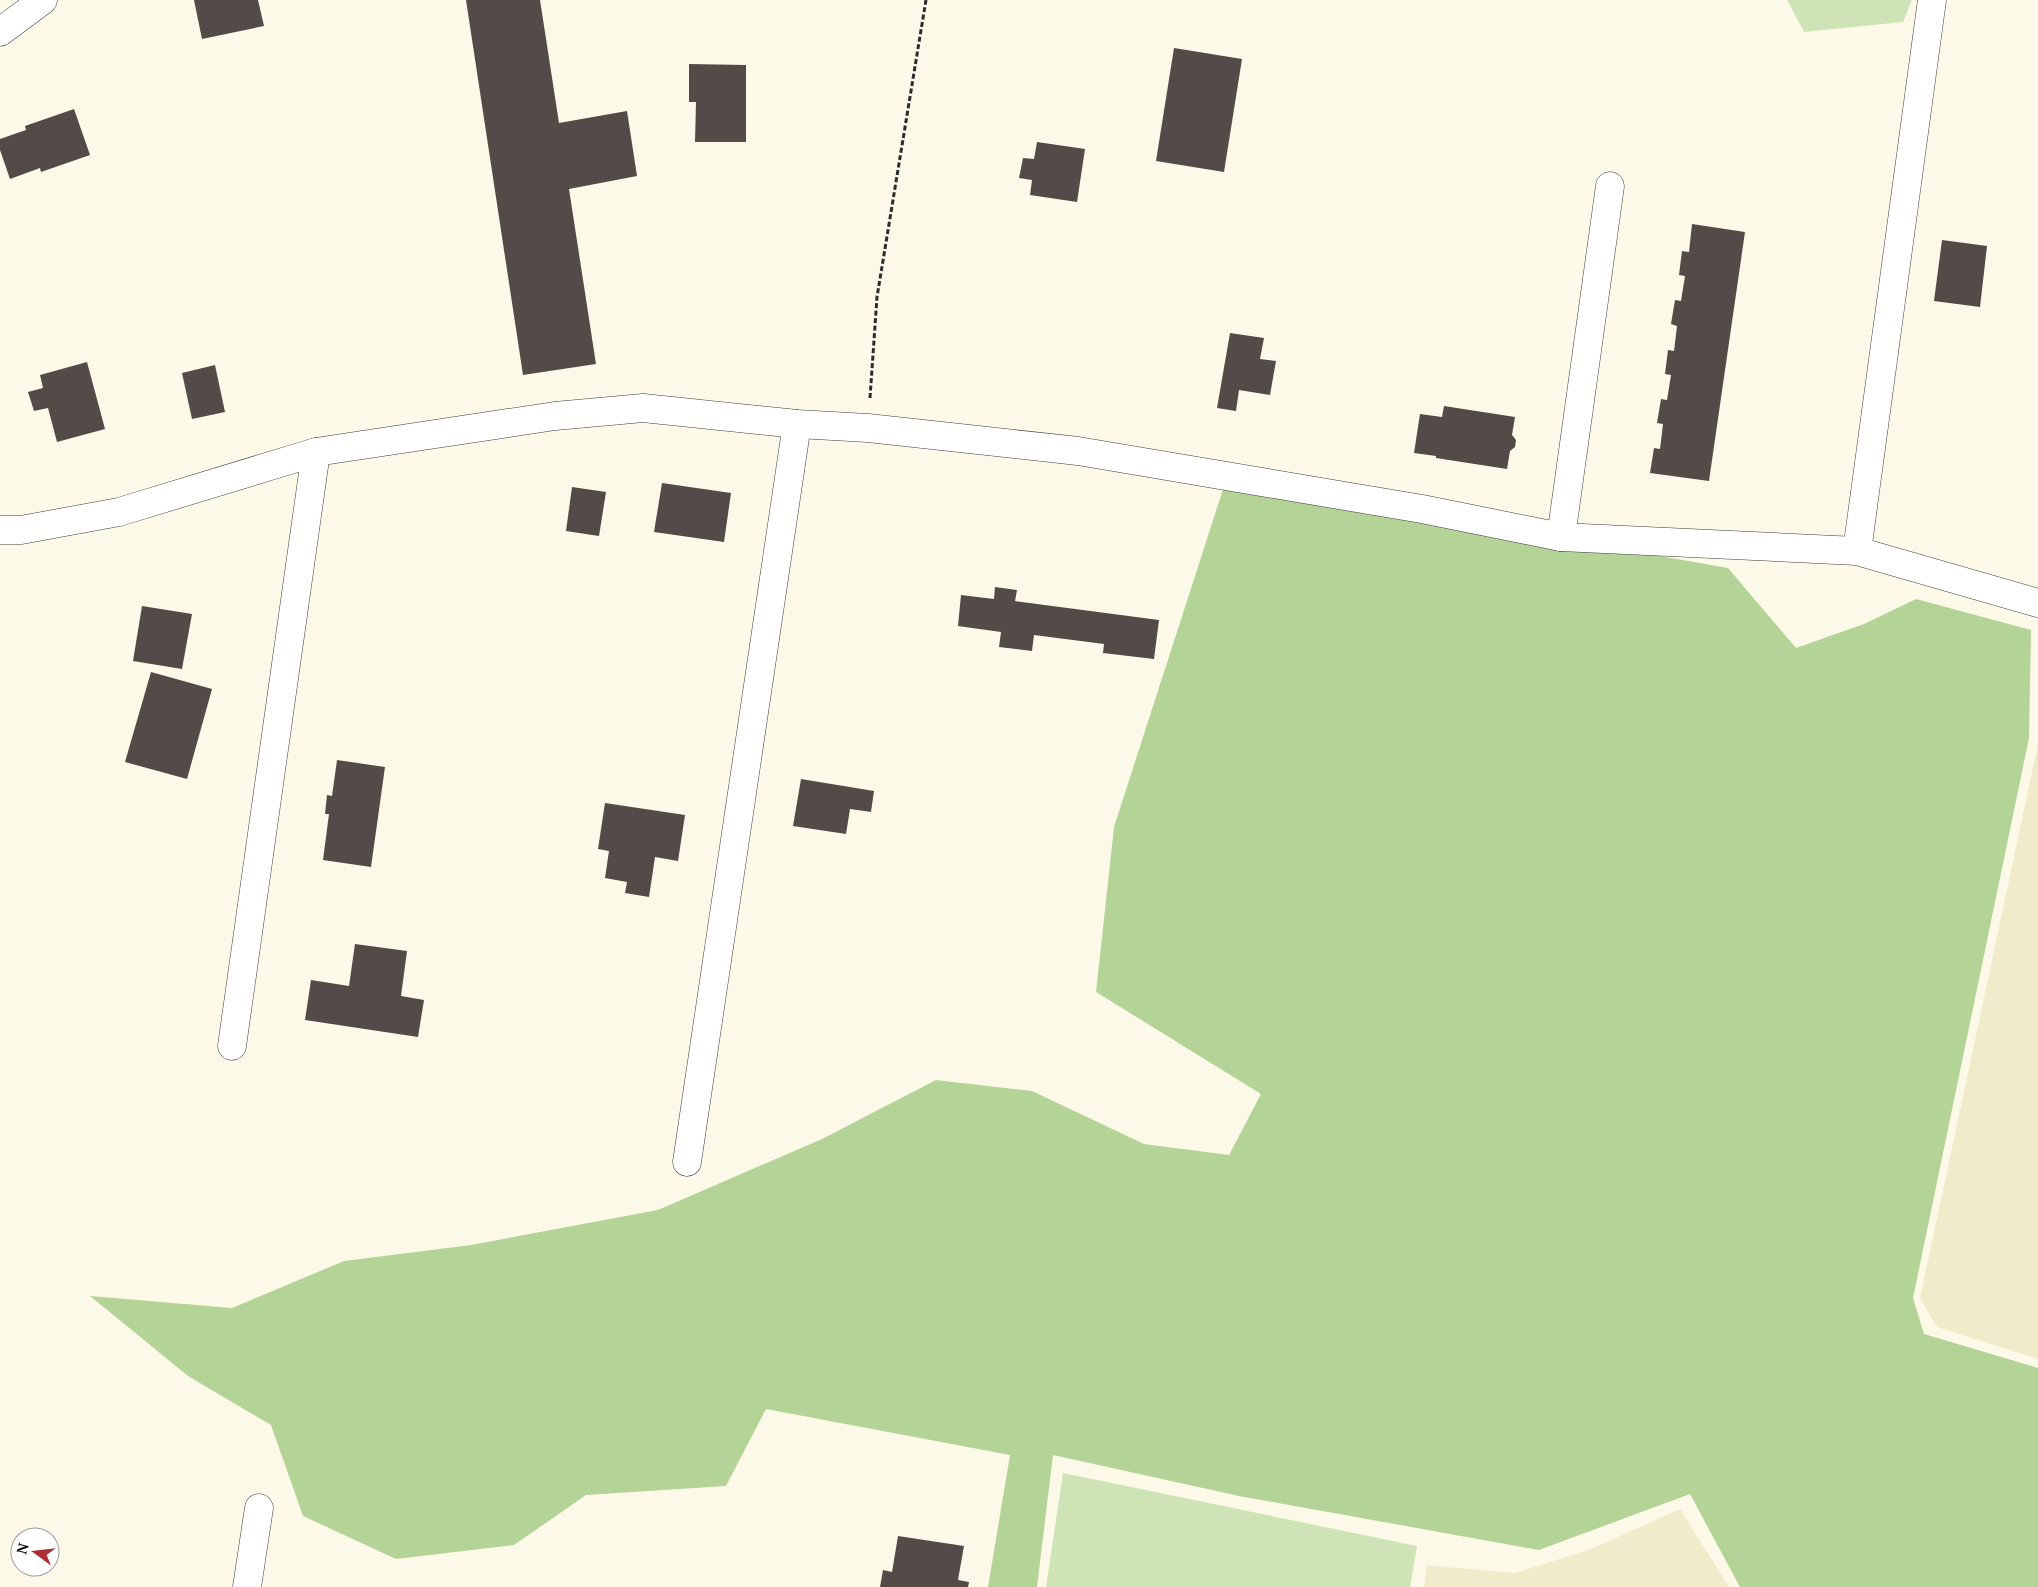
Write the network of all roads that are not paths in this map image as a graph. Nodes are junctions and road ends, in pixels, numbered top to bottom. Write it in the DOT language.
graph roads {
  1 [pos="43,0"];
  2 [pos="1932,0"];
  3 [pos="0,32"];
  4 [pos="1610,186"];
  5 [pos="797,424"];
  6 [pos="316,452"];
  7 [pos="0,530"];
  8 [pos="1561,537"];
  9 [pos="1857,551"];
  10 [pos="2038,603"];
  11 [pos="232,1046"];
  12 [pos="688,1162"];
  13 [pos="259,1508"];
  14 [pos="247,1587"];
  1 -- 3 [label="street"];
  2 -- 9 [label="street"];
  4 -- 8 [label="street"];
  5 -- 6 [label="street"];
  5 -- 8 [label="street"];
  5 -- 12 [label="street"];
  6 -- 7 [label="street"];
  6 -- 11 [label="street"];
  8 -- 9 [label="street"];
  9 -- 10 [label="street"];
  13 -- 14 [label="street"];
}
